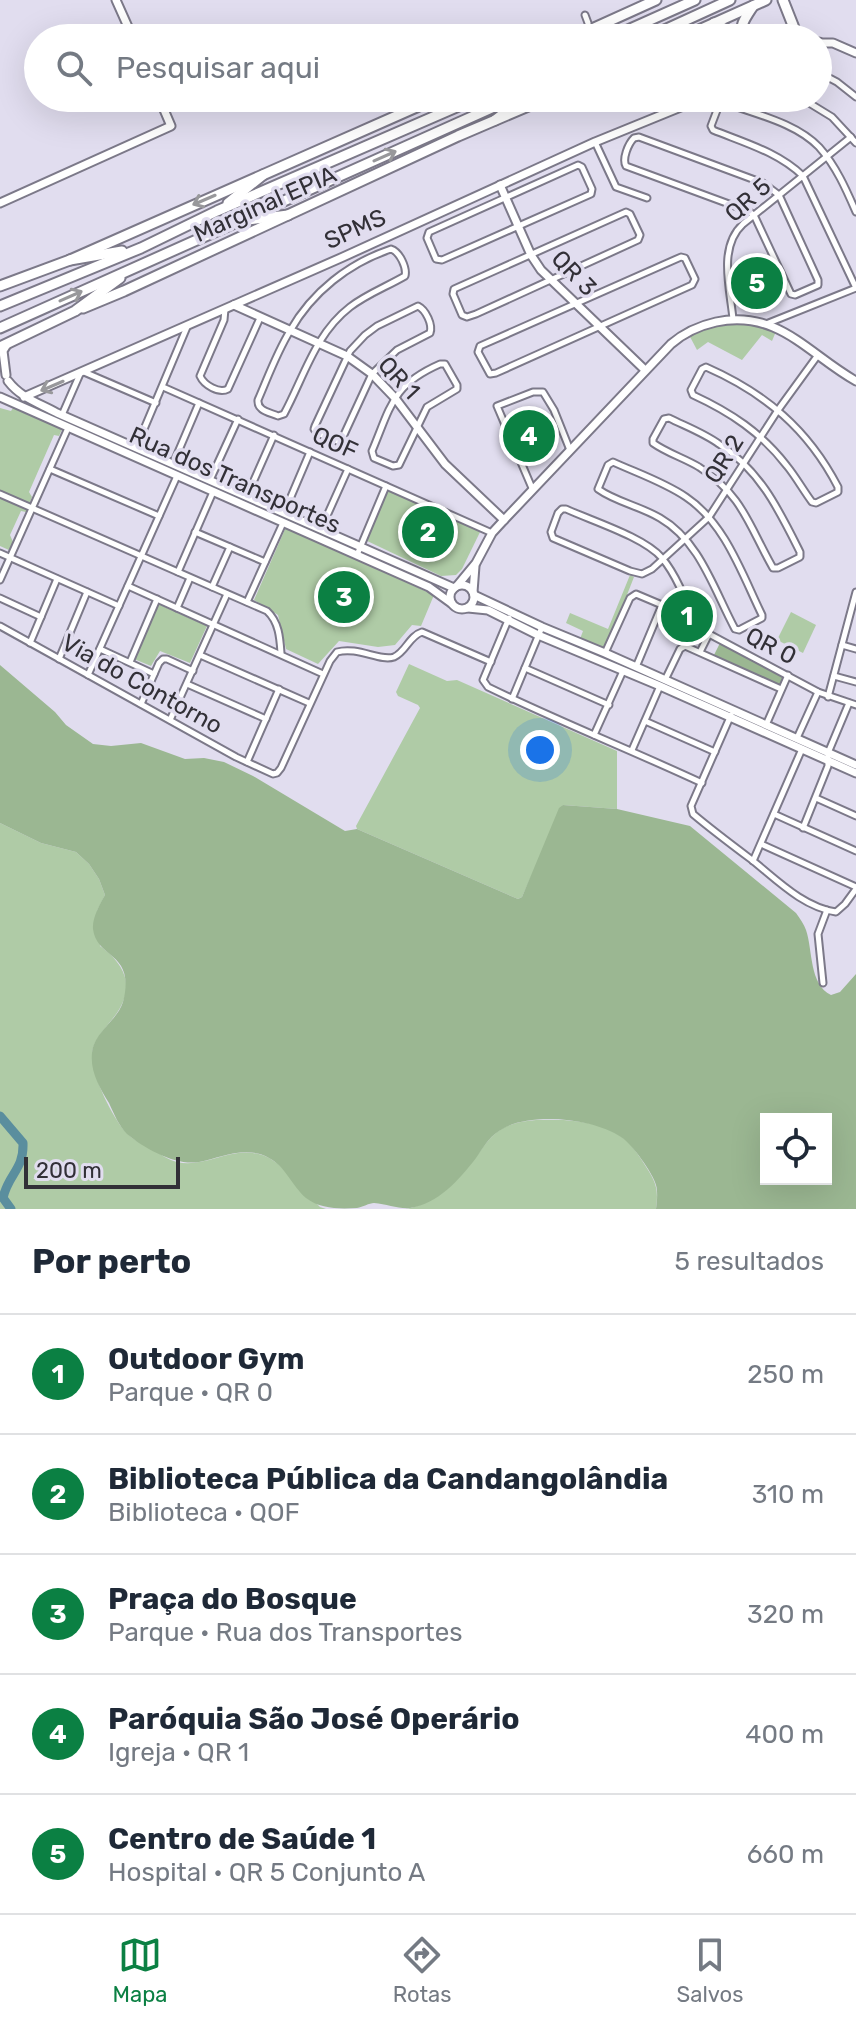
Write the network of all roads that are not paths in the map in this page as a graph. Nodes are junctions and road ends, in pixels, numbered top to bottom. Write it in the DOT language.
graph roads {
  1 [pos="116,0"];
  2 [pos="656,0"];
  3 [pos="695,0"];
  4 [pos="730,0"];
  5 [pos="766,0"];
  6 [pos="785,5"];
  7 [pos="753,6"];
  8 [pos="585,15"];
  9 [pos="588,23"];
  10 [pos="714,23"];
  11 [pos="127,24"];
  12 [pos="603,24"];
  13 [pos="641,24"];
  14 [pos="678,24"];
  15 [pos="742,24"];
  16 [pos="792,24"];
  17 [pos="832,43"];
  18 [pos="856,53"];
  19 [pos="832,79"];
  20 [pos="856,97"];
  21 [pos="165,112"];
  22 [pos="405,112"];
  23 [pos="445,112"];
  24 [pos="483,112"];
  25 [pos="506,112"];
  26 [pos="514,112"];
  27 [pos="669,112"];
  28 [pos="716,112"];
  29 [pos="749,112"];
  30 [pos="824,112"];
  31 [pos="495,120"];
  32 [pos="851,137"];
  33 [pos="595,142"];
  34 [pos="856,143"];
  35 [pos="827,157"];
  36 [pos="263,175"];
  37 [pos="803,176"];
  38 [pos="500,185"];
  39 [pos="779,195"];
  40 [pos="506,198"];
  41 [pos="647,198"];
  42 [pos="0,203"];
  43 [pos="217,211"];
  44 [pos="856,212"];
  45 [pos="288,215"];
  46 [pos="754,215"];
  47 [pos="237,222"];
  48 [pos="518,226"];
  49 [pos="141,248"];
  50 [pos="531,255"];
  51 [pos="70,260"];
  52 [pos="135,267"];
  53 [pos="551,280"];
  54 [pos="0,286"];
  55 [pos="856,288"];
  56 [pos="575,303"];
  57 [pos="234,305"];
  58 [pos="0,306"];
  59 [pos="225,309"];
  60 [pos="75,311"];
  61 [pos="260,318"];
  62 [pos="733,319"];
  63 [pos="766,324"];
  64 [pos="187,327"];
  65 [pos="600,327"];
  66 [pos="0,328"];
  67 [pos="289,331"];
  68 [pos="318,343"];
  69 [pos="4,345"];
  70 [pos="819,354"];
  71 [pos="347,356"];
  72 [pos="645,370"];
  73 [pos="82,373"];
  74 [pos="372,374"];
  75 [pos="5,376"];
  76 [pos="856,381"];
  77 [pos="163,387"];
  78 [pos="0,396"];
  79 [pos="24,397"];
  80 [pos="395,398"];
  81 [pos="156,403"];
  82 [pos="199,403"];
  83 [pos="778,410"];
  84 [pos="62,415"];
  85 [pos="238,419"];
  86 [pos="54,420"];
  87 [pos="68,428"];
  88 [pos="416,428"];
  89 [pos="274,435"];
  90 [pos="760,436"];
  91 [pos="121,441"];
  92 [pos="136,448"];
  93 [pos="118,450"];
  94 [pos="570,450"];
  95 [pos="310,452"];
  96 [pos="744,462"];
  97 [pos="173,464"];
  98 [pos="50,469"];
  99 [pos="348,469"];
  100 [pos="177,476"];
  101 [pos="210,480"];
  102 [pos="386,485"];
  103 [pos="532,488"];
  104 [pos="728,490"];
  105 [pos="213,492"];
  106 [pos="0,494"];
  107 [pos="247,496"];
  108 [pos="258,501"];
  109 [pos="32,508"];
  110 [pos="254,510"];
  111 [pos="284,513"];
  112 [pos="159,516"];
  113 [pos="709,517"];
  114 [pos="504,520"];
  115 [pos="283,523"];
  116 [pos="321,529"];
  117 [pos="195,532"];
  118 [pos="492,533"];
  119 [pos="687,538"];
  120 [pos="230,547"];
  121 [pos="359,551"];
  122 [pos="0,553"];
  123 [pos="141,556"];
  124 [pos="10,557"];
  125 [pos="664,560"];
  126 [pos="265,562"];
  127 [pos="476,563"];
  128 [pos="178,572"];
  129 [pos="190,578"];
  130 [pos="57,579"];
  131 [pos="0,580"];
  132 [pos="128,586"];
  133 [pos="212,587"];
  134 [pos="455,587"];
  135 [pos="87,592"];
  136 [pos="856,592"];
  137 [pos="474,593"];
  138 [pos="227,594"];
  139 [pos="0,598"];
  140 [pos="157,599"];
  141 [pos="247,602"];
  142 [pos="451,603"];
  143 [pos="662,605"];
  144 [pos="119,606"];
  145 [pos="177,608"];
  146 [pos="468,608"];
  147 [pos="853,613"];
  148 [pos="509,616"];
  149 [pos="41,617"];
  150 [pos="214,624"];
  151 [pos="0,626"];
  152 [pos="696,627"];
  153 [pos="540,631"];
  154 [pos="709,634"];
  155 [pos="30,643"];
  156 [pos="842,645"];
  157 [pos="100,649"];
  158 [pos="856,649"];
  159 [pos="700,652"];
  160 [pos="281,653"];
  161 [pos="605,653"];
  162 [pos="200,655"];
  163 [pos="59,659"];
  164 [pos="130,662"];
  165 [pos="491,662"];
  166 [pos="619,666"];
  167 [pos="636,667"];
  168 [pos="525,668"];
  169 [pos="193,671"];
  170 [pos="154,674"];
  171 [pos="323,674"];
  172 [pos="88,675"];
  173 [pos="788,675"];
  174 [pos="834,676"];
  175 [pos="856,682"];
  176 [pos="187,684"];
  177 [pos="662,684"];
  178 [pos="279,689"];
  179 [pos="781,689"];
  180 [pos="818,692"];
  181 [pos="828,697"];
  182 [pos="512,699"];
  183 [pos="309,703"];
  184 [pos="141,704"];
  185 [pos="852,704"];
  186 [pos="609,705"];
  187 [pos="732,714"];
  188 [pos="266,719"];
  189 [pos="170,720"];
  190 [pos="645,721"];
  191 [pos="766,725"];
  192 [pos="594,736"];
  193 [pos="797,738"];
  194 [pos="803,749"];
  195 [pos="632,750"];
  196 [pos="715,752"];
  197 [pos="828,757"];
  198 [pos="247,762"];
  199 [pos="856,765"];
  200 [pos="856,773"];
  201 [pos="702,783"];
  202 [pos="816,798"];
  203 [pos="774,814"];
  204 [pos="856,816"];
  205 [pos="803,828"];
  206 [pos="761,844"];
  207 [pos="856,851"];
  208 [pos="753,861"];
  209 [pos="856,888"];
  210 [pos="827,910"];
  211 [pos="823,983"];
  1 -- 11 [label="street"];
  2 -- 12 [label="main road"];
  3 -- 13 [label="main road"];
  4 -- 14 [label="main road"];
  5 -- 7 [label="main road"];
  6 -- 16 [label="main road"];
  7 -- 10 [label="main road"];
  7 -- 15 [label="main road"];
  8 -- 9 [label="street"];
  17 -- 18 [label="street"];
  19 -- 20 [label="street"];
  21 -- 42 [label="street"];
  22 -- 36 [label="main road, Marginal EPIA"];
  23 -- 43 [label="main road"];
  47 -- 24 [label="main road, one-way"];
  25 -- 31 [label="main road"];
  26 -- 31 [label="main road, Marginal EPIA"];
  27 -- 33 [label="street, SPMS"];
  28 -- 37 [label="street"];
  29 -- 35 [label="street"];
  30 -- 32 [label="street"];
  31 -- 45 [label="main road, Marginal EPIA"];
  32 -- 34 [label="street"];
  32 -- 35 [label="street, QR 5"];
  33 -- 38 [label="street, SPMS"];
  33 -- 41 [label="street"];
  35 -- 37 [label="street, QR 5"];
  35 -- 44 [label="street"];
  36 -- 43 [label="main road"];
  36 -- 51 [label="main road, Marginal EPIA, one-way"];
  37 -- 39 [label="street, QR 5"];
  37 -- 55 [label="street"];
  38 -- 40 [label="street, QR 3"];
  38 -- 57 [label="street, SPMS"];
  39 -- 46 [label="street, QR 5"];
  39 -- 46 [label="street"];
  39 -- 46 [label="street"];
  40 -- 48 [label="street, QR 3"];
  40 -- 48 [label="street"];
  40 -- 48 [label="street"];
  43 -- 49 [label="main road"];
  45 -- 47 [label="main road"];
  45 -- 60 [label="main road, Marginal EPIA"];
  46 -- 62 [label="street, QR 5"];
  47 -- 52 [label="main road"];
  48 -- 50 [label="street, QR 3"];
  49 -- 51 [label="main road"];
  49 -- 58 [label="main road"];
  50 -- 53 [label="street, QR 3"];
  50 -- 53 [label="street"];
  50 -- 53 [label="street"];
  51 -- 54 [label="main road, Marginal EPIA"];
  52 -- 60 [label="main road"];
  66 -- 52 [label="main road, one-way"];
  53 -- 56 [label="street, QR 3"];
  55 -- 63 [label="street"];
  56 -- 65 [label="street, QR 3"];
  56 -- 65 [label="street"];
  56 -- 65 [label="street"];
  57 -- 59 [label="street, SPMS"];
  57 -- 61 [label="street, QR 1"];
  59 -- 61 [label="street"];
  59 -- 64 [label="street, SPMS"];
  60 -- 69 [label="main road, Marginal EPIA"];
  61 -- 67 [label="street, QR 1"];
  62 -- 63 [label="street"];
  62 -- 72 [label="street"];
  63 -- 70 [label="street"];
  64 -- 73 [label="street, SPMS"];
  64 -- 77 [label="street"];
  65 -- 72 [label="street, QR 3"];
  67 -- 68 [label="street, QR 1"];
  67 -- 68 [label="street"];
  67 -- 68 [label="street"];
  68 -- 71 [label="street, QR 1"];
  69 -- 75 [label="street"];
  70 -- 76 [label="street"];
  70 -- 83 [label="street, QR 2"];
  71 -- 74 [label="street, QR 1"];
  71 -- 74 [label="street"];
  71 -- 74 [label="street"];
  72 -- 94 [label="street"];
  73 -- 79 [label="street, SPMS, one-way"];
  73 -- 81 [label="street"];
  73 -- 84 [label="street"];
  74 -- 80 [label="street, QR 1"];
  75 -- 78 [label="street"];
  75 -- 79 [label="street, Rua dos Transportes"];
  77 -- 81 [label="street"];
  77 -- 82 [label="street, QOF"];
  78 -- 86 [label="street, Rua dos Transportes"];
  79 -- 84 [label="street, Rua dos Transportes"];
  80 -- 88 [label="street, QR 1"];
  80 -- 88 [label="street"];
  80 -- 88 [label="street"];
  81 -- 92 [label="street"];
  82 -- 85 [label="street, QOF"];
  82 -- 97 [label="street"];
  83 -- 90 [label="street, QR 2"];
  83 -- 90 [label="street"];
  83 -- 90 [label="street"];
  84 -- 86 [label="street"];
  84 -- 91 [label="street, Rua dos Transportes"];
  85 -- 89 [label="street, QOF"];
  85 -- 101 [label="street"];
  86 -- 87 [label="street, Rua dos Transportes"];
  87 -- 93 [label="street, Rua dos Transportes"];
  87 -- 98 [label="street"];
  88 -- 114 [label="street, QR 1"];
  89 -- 95 [label="street, QOF"];
  89 -- 107 [label="street"];
  90 -- 96 [label="street, QR 2"];
  91 -- 92 [label="street, Rua dos Transportes"];
  91 -- 93 [label="street"];
  92 -- 97 [label="street, Rua dos Transportes"];
  93 -- 100 [label="street, Rua dos Transportes"];
  94 -- 103 [label="street"];
  94 -- 103 [label="street"];
  95 -- 99 [label="street, QOF"];
  95 -- 111 [label="street"];
  96 -- 104 [label="street, QR 2"];
  96 -- 104 [label="street"];
  96 -- 104 [label="street"];
  97 -- 101 [label="street, Rua dos Transportes"];
  98 -- 109 [label="street"];
  98 -- 112 [label="street"];
  99 -- 102 [label="street, QOF"];
  99 -- 116 [label="street"];
  100 -- 105 [label="street, Rua dos Transportes"];
  100 -- 112 [label="street"];
  101 -- 107 [label="street, Rua dos Transportes"];
  102 -- 118 [label="street, QOF"];
  102 -- 121 [label="street"];
  103 -- 114 [label="street"];
  104 -- 113 [label="street, QR 2"];
  105 -- 110 [label="street, Rua dos Transportes"];
  105 -- 117 [label="street"];
  106 -- 109 [label="street"];
  107 -- 108 [label="street, Rua dos Transportes"];
  108 -- 110 [label="street"];
  108 -- 111 [label="street, Rua dos Transportes"];
  109 -- 123 [label="street"];
  109 -- 124 [label="street"];
  110 -- 115 [label="street, Rua dos Transportes"];
  111 -- 116 [label="street, Rua dos Transportes"];
  112 -- 123 [label="street"];
  113 -- 119 [label="street, QR 2"];
  113 -- 119 [label="street"];
  113 -- 119 [label="street"];
  114 -- 118 [label="street"];
  115 -- 121 [label="street, Rua dos Transportes"];
  115 -- 126 [label="street"];
  116 -- 121 [label="street, Rua dos Transportes"];
  117 -- 120 [label="street"];
  117 -- 128 [label="street"];
  118 -- 127 [label="street"];
  119 -- 125 [label="street, QR 2"];
  120 -- 126 [label="street"];
  120 -- 133 [label="street"];
  121 -- 134 [label="street, Rua dos Transportes"];
  121 -- 142 [label="street, Rua dos Transportes"];
  122 -- 124 [label="street"];
  123 -- 128 [label="street"];
  123 -- 132 [label="street"];
  124 -- 130 [label="street"];
  124 -- 131 [label="street"];
  125 -- 125 [label="street, QR 2"];
  125 -- 152 [label="street"];
  126 -- 141 [label="street"];
  127 -- 134 [label="street"];
  127 -- 137 [label="street"];
  128 -- 129 [label="street"];
  129 -- 133 [label="street"];
  129 -- 145 [label="street"];
  130 -- 135 [label="street"];
  130 -- 149 [label="street"];
  132 -- 140 [label="street"];
  132 -- 144 [label="street"];
  133 -- 138 [label="street"];
  134 -- 137 [label="street"];
  134 -- 142 [label="street"];
  135 -- 144 [label="street"];
  135 -- 163 [label="street"];
  136 -- 147 [label="street"];
  137 -- 146 [label="street"];
  137 -- 148 [label="street"];
  138 -- 141 [label="street"];
  138 -- 150 [label="street"];
  139 -- 149 [label="street"];
  140 -- 145 [label="street"];
  140 -- 164 [label="street"];
  141 -- 160 [label="street"];
  142 -- 146 [label="street"];
  143 -- 152 [label="street, QR 0"];
  143 -- 161 [label="street, QR 0"];
  143 -- 167 [label="street"];
  144 -- 157 [label="street"];
  145 -- 150 [label="street"];
  146 -- 148 [label="street"];
  147 -- 156 [label="street"];
  148 -- 153 [label="street"];
  148 -- 165 [label="street"];
  149 -- 155 [label="street"];
  150 -- 160 [label="street"];
  150 -- 162 [label="street"];
  151 -- 155 [label="street, Via do Contorno"];
  152 -- 154 [label="street, QR 0"];
  153 -- 161 [label="street"];
  153 -- 166 [label="street"];
  153 -- 168 [label="street"];
  154 -- 159 [label="street"];
  154 -- 173 [label="street, QR 0"];
  155 -- 163 [label="street, Via do Contorno"];
  156 -- 158 [label="street"];
  156 -- 174 [label="street"];
  157 -- 164 [label="street"];
  157 -- 172 [label="street"];
  159 -- 177 [label="street"];
  159 -- 179 [label="street"];
  160 -- 171 [label="street"];
  161 -- 166 [label="street"];
  162 -- 169 [label="street"];
  162 -- 178 [label="street"];
  163 -- 172 [label="street, Via do Contorno"];
  164 -- 170 [label="street"];
  165 -- 171 [label="street"];
  165 -- 182 [label="street"];
  166 -- 167 [label="street"];
  166 -- 177 [label="street"];
  166 -- 186 [label="street"];
  167 -- 177 [label="street"];
  168 -- 182 [label="street"];
  168 -- 186 [label="street"];
  169 -- 170 [label="street"];
  169 -- 176 [label="street"];
  170 -- 184 [label="street"];
  171 -- 183 [label="street"];
  172 -- 184 [label="street, Via do Contorno"];
  173 -- 179 [label="street"];
  173 -- 180 [label="street, QR 0"];
  174 -- 175 [label="street"];
  174 -- 181 [label="street"];
  176 -- 188 [label="street"];
  176 -- 189 [label="street"];
  177 -- 187 [label="street"];
  177 -- 190 [label="street"];
  178 -- 183 [label="street"];
  178 -- 188 [label="street"];
  179 -- 191 [label="street"];
  180 -- 181 [label="street, QR 0"];
  180 -- 193 [label="street"];
  181 -- 185 [label="street, QR 0"];
  182 -- 192 [label="street"];
  183 -- 198 [label="street, Via do Contorno"];
  184 -- 189 [label="street, Via do Contorno"];
  185 -- 197 [label="street"];
  186 -- 192 [label="street"];
  187 -- 191 [label="street"];
  187 -- 194 [label="street"];
  187 -- 196 [label="street"];
  188 -- 198 [label="street"];
  189 -- 198 [label="street, Via do Contorno"];
  190 -- 195 [label="street"];
  190 -- 196 [label="street"];
  191 -- 193 [label="street"];
  192 -- 195 [label="street"];
  193 -- 197 [label="street"];
  194 -- 197 [label="street"];
  194 -- 203 [label="street"];
  195 -- 201 [label="street"];
  196 -- 201 [label="street"];
  197 -- 199 [label="street"];
  197 -- 200 [label="street"];
  197 -- 202 [label="street"];
  201 -- 208 [label="street"];
  202 -- 204 [label="street"];
  202 -- 205 [label="street"];
  203 -- 205 [label="street"];
  203 -- 206 [label="street"];
  205 -- 207 [label="street"];
  206 -- 208 [label="street"];
  206 -- 209 [label="street"];
  208 -- 210 [label="street"];
  209 -- 210 [label="street"];
  210 -- 211 [label="street"];
}
